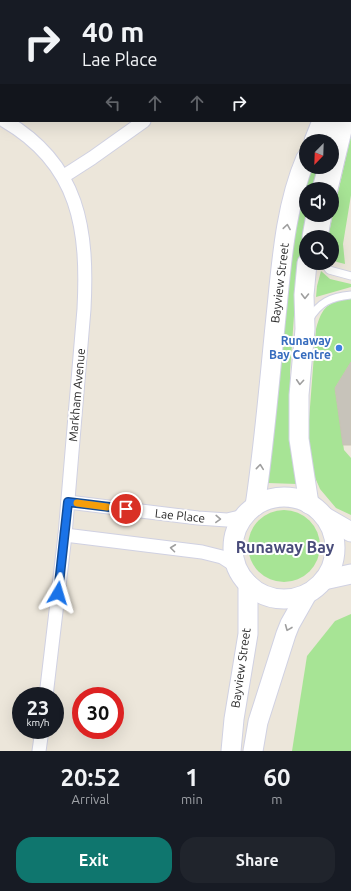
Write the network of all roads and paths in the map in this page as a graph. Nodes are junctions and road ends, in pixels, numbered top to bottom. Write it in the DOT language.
graph roads {
  1 [pos="7,122"];
  2 [pos="143,122"];
  3 [pos="322,122"];
  4 [pos="340,122"];
  5 [pos="350,122"];
  6 [pos="317,134"];
  7 [pos="337,134"];
  8 [pos="301,174"];
  9 [pos="64,176"];
  10 [pos="336,182"];
  11 [pos="306,270"];
  12 [pos="329,270"];
  13 [pos="351,276"];
  14 [pos="351,295"];
  15 [pos="305,329"];
  16 [pos="68,502"];
  17 [pos="309,504"];
  18 [pos="249,511"];
  19 [pos="325,517"];
  20 [pos="351,532"];
  21 [pos="65,535"];
  22 [pos="236,566"];
  23 [pos="351,574"];
  24 [pos="324,580"];
  25 [pos="248,584"];
  26 [pos="307,594"];
  27 [pos="47,687"];
  28 [pos="41,739"];
  29 [pos="39,751"];
  30 [pos="231,751"];
  31 [pos="253,751"];
  1 -- 9 [label="street, Markham Avenue"];
  2 -- 9 [label="street"];
  3 -- 6 [label="main road"];
  4 -- 7 [label="main road"];
  5 -- 10 [label="lane"];
  18 -- 8 [label="main road, Bayview Street, one-way"];
  9 -- 16 [label="street, Markham Avenue"];
  11 -- 15 [label="main road, Bayview Street, one-way"];
  12 -- 13 [label="lane"];
  14 -- 15 [label="lane"];
  15 -- 17 [label="main road, Bayview Street, one-way"];
  16 -- 18 [label="street, Lae Place, one-way"];
  16 -- 21 [label="street, Markham Avenue"];
  17 -- 18 [label="main road"];
  17 -- 19 [label="main road"];
  18 -- 22 [label="main road"];
  19 -- 20 [label="main road"];
  19 -- 24 [label="main road"];
  22 -- 21 [label="street, one-way"];
  21 -- 27 [label="street, Markham Avenue"];
  22 -- 25 [label="main road"];
  23 -- 24 [label="main road"];
  24 -- 26 [label="main road"];
  25 -- 26 [label="main road"];
  25 -- 30 [label="main road, Bayview Street"];
  26 -- 31 [label="main road, one-way"];
  28 -- 29 [label="street"];
}
